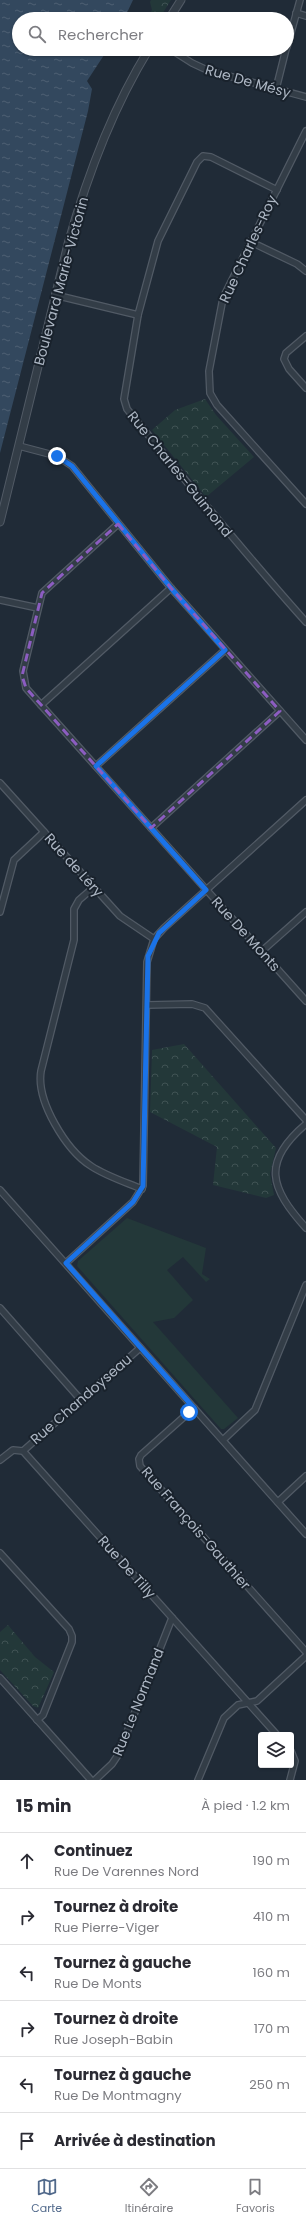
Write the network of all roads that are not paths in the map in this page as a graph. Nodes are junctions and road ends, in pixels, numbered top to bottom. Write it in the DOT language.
graph roads {
  1 [pos="181,0"];
  2 [pos="300,0"];
  3 [pos="173,12"];
  4 [pos="296,13"];
  5 [pos="306,16"];
  6 [pos="294,21"];
  7 [pos="145,56"];
  8 [pos="182,56"];
  9 [pos="285,56"];
  10 [pos="276,88"];
  11 [pos="306,97"];
  12 [pos="306,131"];
  13 [pos="277,190"];
  14 [pos="251,242"];
  15 [pos="306,271"];
  16 [pos="55,295"];
  17 [pos="138,315"];
  18 [pos="306,336"];
  19 [pos="306,388"];
  20 [pos="19,446"];
  21 [pos="306,504"];
  22 [pos="0,522"];
  23 [pos="118,524"];
  24 [pos="171,588"];
  25 [pos="0,600"];
  26 [pos="38,608"];
  27 [pos="306,622"];
  28 [pos="225,650"];
  29 [pos="41,705"];
  30 [pos="280,711"];
  31 [pos="306,740"];
  32 [pos="96,766"];
  33 [pos="0,783"];
  34 [pos="306,800"];
  35 [pos="151,828"];
  36 [pos="44,832"];
  37 [pos="94,887"];
  38 [pos="206,890"];
  39 [pos="0,912"];
  40 [pos="306,912"];
  41 [pos="154,940"];
  42 [pos="262,951"];
  43 [pos="306,1001"];
  44 [pos="147,1005"];
  45 [pos="306,1120"];
  46 [pos="306,1124"];
  47 [pos="142,1189"];
  48 [pos="0,1190"];
  49 [pos="306,1228"];
  50 [pos="66,1263"];
  51 [pos="306,1285"];
  52 [pos="0,1308"];
  53 [pos="140,1348"];
  54 [pos="81,1400"];
  55 [pos="194,1408"];
  56 [pos="223,1440"];
  57 [pos="23,1451"];
  58 [pos="0,1460"];
  59 [pos="306,1476"];
  60 [pos="278,1502"];
  61 [pos="306,1534"];
  62 [pos="0,1552"];
  63 [pos="172,1618"];
  64 [pos="306,1652"];
  65 [pos="306,1656"];
  66 [pos="0,1678"];
  67 [pos="248,1703"];
  68 [pos="37,1720"];
  69 [pos="274,1732"];
  70 [pos="293,1768"];
  71 [pos="91,1780"];
  72 [pos="96,1780"];
  73 [pos="198,1780"];
  74 [pos="290,1780"];
  1 -- 3 [label="street"];
  2 -- 4 [label="street"];
  4 -- 5 [label="street"];
  4 -- 6 [label="street"];
  7 -- 16 [label="street, Boulevard Marie-Victorin"];
  8 -- 10 [label="street, Rue De Mésy"];
  9 -- 10 [label="street"];
  10 -- 11 [label="street, Rue De Mésy"];
  12 -- 13 [label="street, Rue Charles-Roy"];
  13 -- 14 [label="street, Rue Charles-Roy"];
  13 -- 17 [label="street, Rue Charles-Guimond"];
  14 -- 15 [label="street"];
  14 -- 21 [label="street, Rue Charles-Roy"];
  16 -- 17 [label="street"];
  16 -- 20 [label="street, Boulevard Marie-Victorin"];
  17 -- 27 [label="street, Rue Charles-Guimond"];
  18 -- 19 [label="street"];
  20 -- 22 [label="street, Boulevard Marie-Victorin"];
  20 -- 23 [label="street"];
  23 -- 24 [label="street"];
  23 -- 26 [label="street, Rue De Monts"];
  24 -- 28 [label="street"];
  24 -- 29 [label="street"];
  25 -- 26 [label="street"];
  26 -- 29 [label="street, Rue De Monts"];
  28 -- 30 [label="street"];
  28 -- 32 [label="street"];
  29 -- 32 [label="street, Rue De Monts"];
  30 -- 31 [label="street"];
  30 -- 35 [label="street"];
  32 -- 35 [label="street, Rue De Monts"];
  33 -- 36 [label="street, Rue de Léry"];
  34 -- 38 [label="street"];
  35 -- 38 [label="street, Rue De Monts"];
  36 -- 37 [label="street, Rue de Léry"];
  36 -- 39 [label="street"];
  37 -- 41 [label="street, Rue de Léry"];
  37 -- 47 [label="street"];
  38 -- 41 [label="street"];
  38 -- 42 [label="street, Rue De Monts"];
  40 -- 42 [label="street"];
  41 -- 44 [label="street"];
  42 -- 43 [label="street, Rue De Monts"];
  44 -- 45 [label="street"];
  44 -- 47 [label="street"];
  46 -- 49 [label="street"];
  47 -- 50 [label="street"];
  48 -- 50 [label="street"];
  50 -- 53 [label="street"];
  51 -- 56 [label="street"];
  52 -- 54 [label="street"];
  53 -- 54 [label="street, Rue Chandoyseau"];
  53 -- 55 [label="street"];
  54 -- 57 [label="street, Rue Chandoyseau"];
  55 -- 56 [label="street"];
  55 -- 64 [label="street, Rue François-Gauthier"];
  56 -- 60 [label="street"];
  57 -- 58 [label="street"];
  57 -- 63 [label="street, Rue De Tilly"];
  59 -- 60 [label="street"];
  60 -- 61 [label="street"];
  62 -- 68 [label="street"];
  63 -- 67 [label="street, Rue De Tilly"];
  63 -- 72 [label="street, Rue Le Normand"];
  65 -- 67 [label="street"];
  66 -- 68 [label="street"];
  67 -- 69 [label="street, Rue De Tilly"];
  67 -- 73 [label="street"];
  68 -- 71 [label="street"];
  70 -- 74 [label="street"];
}
